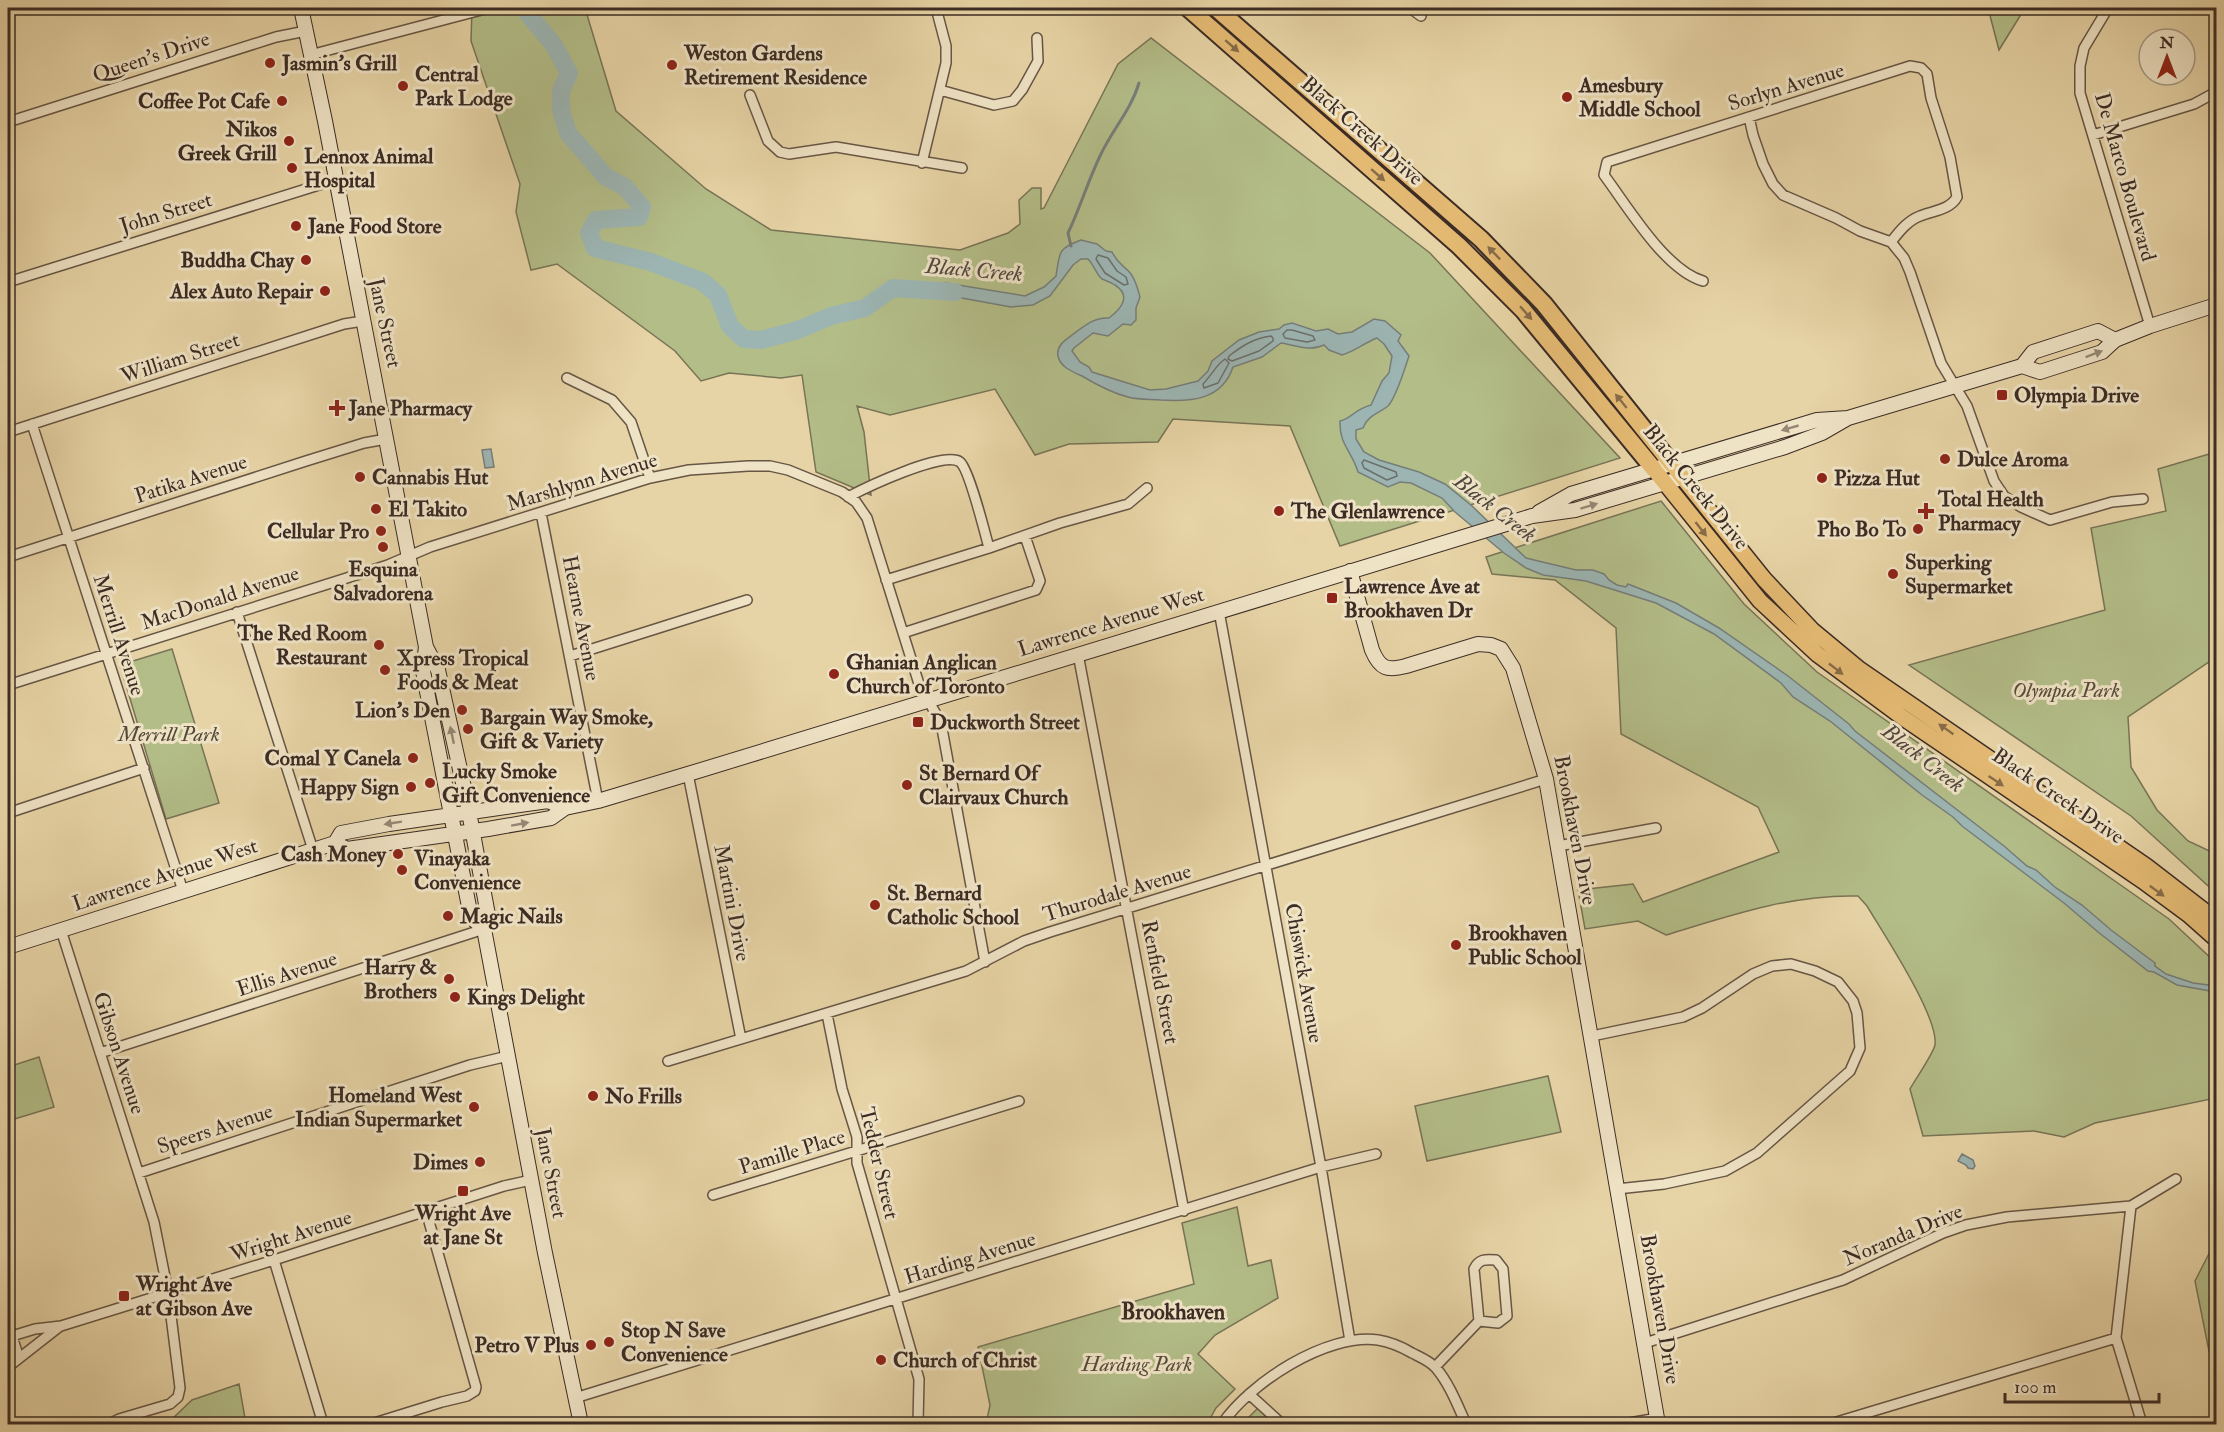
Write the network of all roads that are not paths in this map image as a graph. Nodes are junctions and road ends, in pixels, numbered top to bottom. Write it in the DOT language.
graph roads {
  1 [pos="301,8"];
  2 [pos="489,8"];
  3 [pos="936,8"];
  4 [pos="1188,8"];
  5 [pos="1216,8"];
  6 [pos="1410,8"];
  7 [pos="2108,8"];
  8 [pos="1421,16"];
  9 [pos="306,31"];
  10 [pos="1037,38"];
  11 [pos="310,55"];
  12 [pos="940,90"];
  13 [pos="2217,92"];
  14 [pos="750,95"];
  15 [pos="1749,117"];
  16 [pos="8,122"];
  17 [pos="2093,135"];
  18 [pos="922,163"];
  19 [pos="962,168"];
  20 [pos="335,180"];
  21 [pos="1892,242"];
  22 [pos="1703,281"];
  23 [pos="8,282"];
  24 [pos="2217,305"];
  25 [pos="363,321"];
  26 [pos="2150,326"];
  27 [pos="2115,340"];
  28 [pos="2061,343"];
  29 [pos="2069,362"];
  30 [pos="2022,366"];
  31 [pos="567,378"];
  32 [pos="1955,387"];
  33 [pos="1848,418"];
  34 [pos="32,424"];
  35 [pos="8,432"];
  36 [pos="386,439"];
  37 [pos="1671,463"];
  38 [pos="1653,468"];
  39 [pos="651,478"];
  40 [pos="1684,478"];
  41 [pos="1665,483"];
  42 [pos="1147,488"];
  43 [pos="848,497"];
  44 [pos="2143,499"];
  45 [pos="541,513"];
  46 [pos="1532,516"];
  47 [pos="1024,536"];
  48 [pos="69,538"];
  49 [pos="989,548"];
  50 [pos="409,556"];
  51 [pos="8,557"];
  52 [pos="1350,571"];
  53 [pos="886,580"];
  54 [pos="747,600"];
  55 [pos="1219,611"];
  56 [pos="237,612"];
  57 [pos="903,633"];
  58 [pos="426,647"];
  59 [pos="106,654"];
  60 [pos="1078,654"];
  61 [pos="570,656"];
  62 [pos="8,686"];
  63 [pos="929,700"];
  64 [pos="144,768"];
  65 [pos="688,774"];
  66 [pos="1546,779"];
  67 [pos="598,801"];
  68 [pos="565,808"];
  69 [pos="8,813"];
  70 [pos="469,813"];
  71 [pos="451,815"];
  72 [pos="1656,828"];
  73 [pos="472,831"];
  74 [pos="454,834"];
  75 [pos="336,843"];
  76 [pos="1558,846"];
  77 [pos="313,850"];
  78 [pos="1266,866"];
  79 [pos="183,891"];
  80 [pos="1128,909"];
  81 [pos="2217,920"];
  82 [pos="484,929"];
  83 [pos="61,930"];
  84 [pos="2217,939"];
  85 [pos="8,947"];
  86 [pos="985,962"];
  87 [pos="827,1014"];
  88 [pos="1592,1036"];
  89 [pos="741,1039"];
  90 [pos="100,1053"];
  91 [pos="508,1056"];
  92 [pos="668,1061"];
  93 [pos="1019,1101"];
  94 [pos="857,1151"];
  95 [pos="1376,1154"];
  96 [pos="1321,1167"];
  97 [pos="139,1173"];
  98 [pos="2176,1179"];
  99 [pos="531,1180"];
  100 [pos="1617,1189"];
  101 [pos="713,1195"];
  102 [pos="2131,1206"];
  103 [pos="426,1211"];
  104 [pos="1184,1211"];
  105 [pos="274,1260"];
  106 [pos="168,1292"];
  107 [pos="894,1299"];
  108 [pos="1479,1321"];
  109 [pos="8,1324"];
  110 [pos="61,1326"];
  111 [pos="12,1336"];
  112 [pos="2116,1338"];
  113 [pos="1350,1341"];
  114 [pos="1645,1343"];
  115 [pos="19,1358"];
  116 [pos="8,1367"];
  117 [pos="1435,1367"];
  118 [pos="1249,1394"];
  119 [pos="575,1398"];
  120 [pos="1658,1421"];
  121 [pos="109,1425"];
  122 [pos="323,1425"];
  123 [pos="371,1425"];
  124 [pos="581,1425"];
  125 [pos="918,1425"];
  126 [pos="1222,1425"];
  127 [pos="1282,1425"];
  128 [pos="1466,1425"];
  129 [pos="1623,1425"];
  130 [pos="1830,1425"];
  131 [pos="2142,1425"];
  1 -- 9 [label="main road, Jane Street"];
  2 -- 11 [label="street"];
  3 -- 12 [label="street"];
  4 -- 38 [label="highway, Black Creek Drive, one-way"];
  37 -- 5 [label="highway, Black Creek Drive, one-way"];
  6 -- 8 [label="street"];
  7 -- 17 [label="street, De Marco Boulevard"];
  9 -- 11 [label="main road, Jane Street"];
  9 -- 16 [label="street, Queen's Drive"];
  10 -- 12 [label="street"];
  11 -- 20 [label="main road, Jane Street"];
  12 -- 18 [label="street"];
  13 -- 17 [label="street"];
  14 -- 18 [label="street"];
  15 -- 21 [label="street"];
  15 -- 21 [label="street, Sorlyn Avenue"];
  15 -- 22 [label="street, Sorlyn Avenue"];
  17 -- 26 [label="street, De Marco Boulevard"];
  18 -- 19 [label="street"];
  20 -- 23 [label="street, John Street"];
  20 -- 25 [label="main road, Jane Street"];
  21 -- 32 [label="street"];
  24 -- 26 [label="main road, Lawrence Avenue West"];
  25 -- 34 [label="street, William Street"];
  25 -- 36 [label="main road, Jane Street"];
  26 -- 27 [label="main road, Lawrence Avenue West"];
  27 -- 28 [label="main road, Lawrence Avenue West"];
  29 -- 27 [label="main road, Lawrence Avenue West, one-way"];
  28 -- 29 [label="street"];
  28 -- 30 [label="main road, Lawrence Avenue West"];
  29 -- 30 [label="main road, Lawrence Avenue West"];
  30 -- 32 [label="main road, Lawrence Avenue West"];
  31 -- 39 [label="street"];
  32 -- 33 [label="main road, Lawrence Avenue West"];
  32 -- 44 [label="street"];
  33 -- 37 [label="main road, Lawrence Avenue West, one-way"];
  33 -- 40 [label="main road, Lawrence Avenue West"];
  34 -- 35 [label="street, William Street"];
  34 -- 48 [label="street, Merrill Avenue"];
  36 -- 48 [label="street, Patika Avenue"];
  36 -- 50 [label="main road, Jane Street"];
  37 -- 38 [label="main road, Lawrence Avenue West"];
  37 -- 40 [label="main road, Black Creek Drive"];
  38 -- 41 [label="main road, Black Creek Drive"];
  38 -- 46 [label="main road, Lawrence Avenue West"];
  39 -- 43 [label="street, Marshlynn Avenue"];
  39 -- 45 [label="street, Marshlynn Avenue"];
  40 -- 41 [label="main road, Lawrence Avenue West"];
  81 -- 40 [label="main road, Black Creek Drive, one-way"];
  46 -- 41 [label="main road, Lawrence Avenue West, one-way"];
  41 -- 84 [label="main road, Black Creek Drive, one-way"];
  42 -- 47 [label="street"];
  43 -- 49 [label="street"];
  43 -- 53 [label="street"];
  45 -- 50 [label="street, Marshlynn Avenue"];
  45 -- 61 [label="street, Hearne Avenue"];
  46 -- 52 [label="main road, Lawrence Avenue West"];
  47 -- 49 [label="street"];
  47 -- 57 [label="street"];
  48 -- 51 [label="street, Patika Avenue"];
  48 -- 59 [label="street, Merrill Avenue"];
  49 -- 53 [label="street"];
  50 -- 56 [label="street, MacDonald Avenue"];
  50 -- 58 [label="main road, Jane Street"];
  52 -- 55 [label="main road, Lawrence Avenue West"];
  52 -- 66 [label="main road, Brookhaven Drive"];
  53 -- 57 [label="street"];
  54 -- 61 [label="street"];
  55 -- 60 [label="main road, Lawrence Avenue West"];
  55 -- 78 [label="street, Chiswick Avenue"];
  56 -- 59 [label="street, MacDonald Avenue"];
  56 -- 77 [label="street"];
  57 -- 63 [label="street"];
  70 -- 58 [label="main road, Jane Street, one-way"];
  58 -- 71 [label="main road, Jane Street"];
  59 -- 62 [label="street, MacDonald Avenue"];
  59 -- 64 [label="street, Merrill Avenue"];
  60 -- 63 [label="main road, Lawrence Avenue West"];
  60 -- 80 [label="street, Renfield Street"];
  61 -- 67 [label="street, Hearne Avenue"];
  63 -- 65 [label="main road, Lawrence Avenue West"];
  63 -- 86 [label="street"];
  64 -- 69 [label="street"];
  64 -- 79 [label="street, Merrill Avenue"];
  65 -- 67 [label="main road, Lawrence Avenue West"];
  65 -- 89 [label="street, Martini Drive"];
  66 -- 76 [label="main road, Brookhaven Drive"];
  66 -- 78 [label="street, Thurodale Avenue"];
  67 -- 68 [label="main road, Lawrence Avenue West"];
  68 -- 70 [label="main road, Lawrence Avenue West"];
  73 -- 68 [label="main road, Lawrence Avenue West, one-way"];
  70 -- 71 [label="main road, Lawrence Avenue West"];
  70 -- 73 [label="main road, Jane Street"];
  71 -- 74 [label="main road, Jane Street"];
  71 -- 75 [label="main road, Lawrence Avenue West, one-way"];
  72 -- 76 [label="street"];
  73 -- 74 [label="main road, Lawrence Avenue West"];
  73 -- 82 [label="main road, Jane Street"];
  74 -- 75 [label="main road, Lawrence Avenue West"];
  74 -- 82 [label="main road, Jane Street"];
  75 -- 77 [label="main road, Lawrence Avenue West"];
  76 -- 88 [label="main road, Brookhaven Drive"];
  77 -- 79 [label="main road, Lawrence Avenue West"];
  78 -- 80 [label="street, Thurodale Avenue"];
  78 -- 96 [label="street, Chiswick Avenue"];
  79 -- 83 [label="main road, Lawrence Avenue West"];
  80 -- 86 [label="street, Thurodale Avenue"];
  80 -- 104 [label="street, Renfield Street"];
  82 -- 90 [label="street, Ellis Avenue"];
  82 -- 91 [label="main road, Jane Street"];
  83 -- 85 [label="main road, Lawrence Avenue West"];
  83 -- 90 [label="street, Gibson Avenue"];
  86 -- 87 [label="street, Thurodale Avenue"];
  87 -- 89 [label="street, Thurodale Avenue"];
  87 -- 94 [label="street, Tedder Street"];
  88 -- 100 [label="main road, Brookhaven Drive"];
  88 -- 100 [label="street"];
  89 -- 92 [label="street, Thurodale Avenue"];
  90 -- 97 [label="street, Gibson Avenue"];
  91 -- 97 [label="street, Speers Avenue"];
  91 -- 99 [label="main road, Jane Street"];
  93 -- 94 [label="street, Pamille Place"];
  94 -- 101 [label="street, Pamille Place"];
  94 -- 107 [label="street, Tedder Street"];
  95 -- 96 [label="street, Harding Avenue"];
  96 -- 104 [label="street, Harding Avenue"];
  96 -- 113 [label="street, Chiswick Avenue"];
  97 -- 106 [label="street, Gibson Avenue"];
  98 -- 102 [label="street, Noranda Drive"];
  99 -- 103 [label="street, Wright Avenue"];
  99 -- 119 [label="main road, Jane Street"];
  100 -- 114 [label="main road, Brookhaven Drive"];
  102 -- 112 [label="street"];
  102 -- 114 [label="street, Noranda Drive"];
  103 -- 105 [label="street, Wright Avenue"];
  103 -- 123 [label="street"];
  104 -- 107 [label="street, Harding Avenue"];
  105 -- 106 [label="street, Wright Avenue"];
  105 -- 122 [label="street"];
  106 -- 110 [label="street, Wright Avenue"];
  106 -- 121 [label="street, Gibson Avenue"];
  107 -- 119 [label="street, Harding Avenue"];
  107 -- 125 [label="street, Tedder Street"];
  108 -- 108 [label="street"];
  108 -- 117 [label="street"];
  109 -- 111 [label="street"];
  110 -- 111 [label="street, Wright Avenue"];
  110 -- 115 [label="street, Wright Avenue"];
  111 -- 115 [label="street"];
  112 -- 130 [label="street"];
  112 -- 131 [label="street"];
  113 -- 117 [label="street"];
  113 -- 118 [label="street"];
  114 -- 120 [label="main road, Brookhaven Drive"];
  115 -- 116 [label="street, Wright Avenue"];
  117 -- 128 [label="street"];
  118 -- 126 [label="street"];
  118 -- 127 [label="street"];
  119 -- 124 [label="main road, Jane Street"];
  120 -- 129 [label="street"];
}
